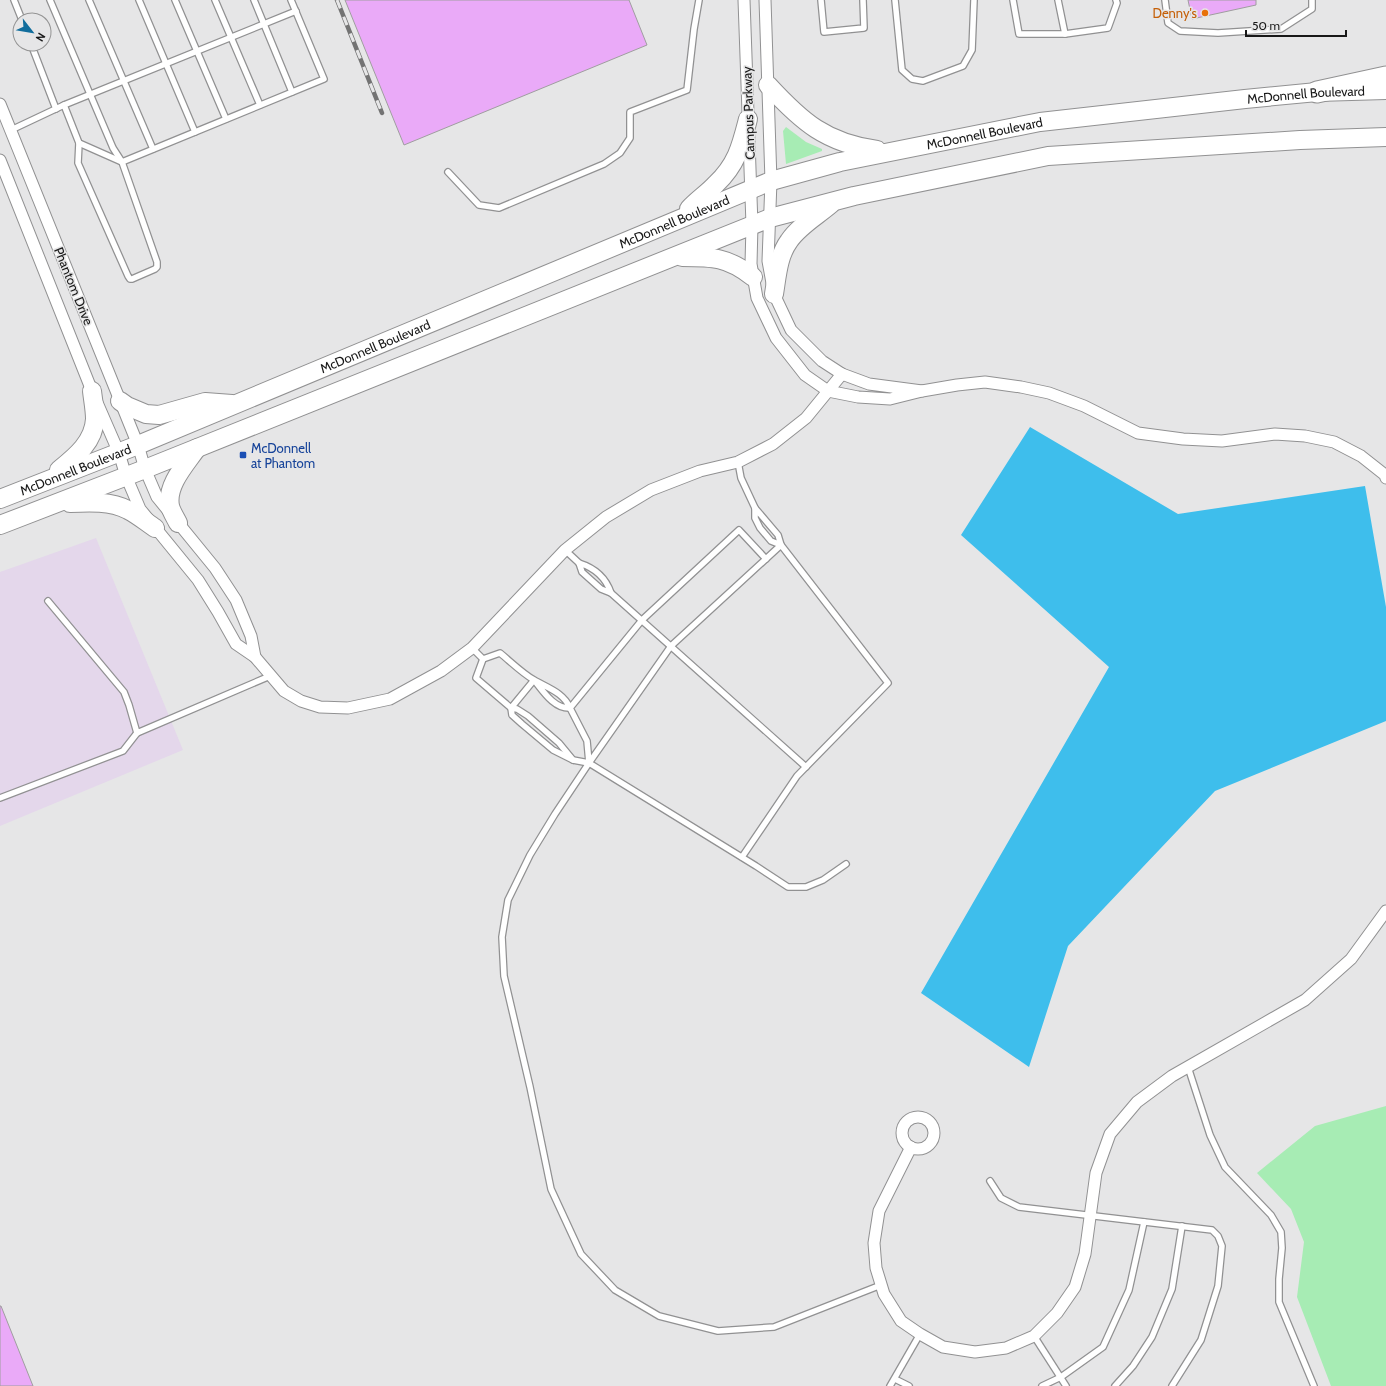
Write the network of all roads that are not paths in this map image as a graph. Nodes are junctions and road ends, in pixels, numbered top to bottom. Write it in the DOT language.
graph roads {
  1 [pos="14,0"];
  2 [pos="50,0"];
  3 [pos="89,0"];
  4 [pos="139,0"];
  5 [pos="175,0"];
  6 [pos="215,0"];
  7 [pos="254,0"];
  8 [pos="292,0"];
  9 [pos="699,0"];
  10 [pos="744,0"];
  11 [pos="765,0"];
  12 [pos="821,0"];
  13 [pos="863,0"];
  14 [pos="895,0"];
  15 [pos="974,0"];
  16 [pos="1013,0"];
  17 [pos="1058,0"];
  18 [pos="1116,0"];
  19 [pos="1165,0"];
  20 [pos="1312,0"];
  21 [pos="296,11"];
  22 [pos="19,12"];
  23 [pos="263,24"];
  24 [pos="1065,34"];
  25 [pos="231,37"];
  26 [pos="196,51"];
  27 [pos="34,52"];
  28 [pos="166,64"];
  29 [pos="1386,77"];
  30 [pos="123,81"];
  31 [pos="768,85"];
  32 [pos="1386,90"];
  33 [pos="292,92"];
  34 [pos="1317,92"];
  35 [pos="90,94"];
  36 [pos="0,104"];
  37 [pos="64,105"];
  38 [pos="260,105"];
  39 [pos="56,109"];
  40 [pos="226,119"];
  41 [pos="748,119"];
  42 [pos="11,130"];
  43 [pos="195,132"];
  44 [pos="0,134"];
  45 [pos="1386,137"];
  46 [pos="79,143"];
  47 [pos="153,149"];
  48 [pos="890,152"];
  49 [pos="0,160"];
  50 [pos="122,162"];
  51 [pos="448,172"];
  52 [pos="771,181"];
  53 [pos="750,189"];
  54 [pos="834,201"];
  55 [pos="681,218"];
  56 [pos="770,218"];
  57 [pos="752,225"];
  58 [pos="672,258"];
  59 [pos="753,277"];
  60 [pos="774,294"];
  61 [pos="842,374"];
  62 [pos="92,391"];
  63 [pos="828,391"];
  64 [pos="922,391"];
  65 [pos="120,401"];
  66 [pos="235,405"];
  67 [pos="138,445"];
  68 [pos="197,448"];
  69 [pos="119,453"];
  70 [pos="738,462"];
  71 [pos="145,469"];
  72 [pos="126,476"];
  73 [pos="1386,478"];
  74 [pos="46,481"];
  75 [pos="0,499"];
  76 [pos="57,503"];
  77 [pos="755,508"];
  78 [pos="178,522"];
  79 [pos="0,525"];
  80 [pos="155,528"];
  81 [pos="781,545"];
  82 [pos="565,550"];
  83 [pos="766,559"];
  84 [pos="579,563"];
  85 [pos="611,593"];
  86 [pos="48,601"];
  87 [pos="642,620"];
  88 [pos="671,646"];
  89 [pos="472,648"];
  90 [pos="255,657"];
  91 [pos="483,659"];
  92 [pos="270,676"];
  93 [pos="534,680"];
  94 [pos="511,708"];
  95 [pos="570,708"];
  96 [pos="138,733"];
  97 [pos="573,760"];
  98 [pos="589,763"];
  99 [pos="806,767"];
  100 [pos="0,798"];
  101 [pos="742,857"];
  102 [pos="846,864"];
  103 [pos="1386,911"];
  104 [pos="1188,1067"];
  105 [pos="911,1147"];
  106 [pos="990,1181"];
  107 [pos="1090,1215"];
  108 [pos="1144,1222"];
  109 [pos="1182,1226"];
  110 [pos="882,1285"];
  111 [pos="920,1334"];
  112 [pos="1034,1336"];
  113 [pos="1060,1377"];
  114 [pos="895,1379"];
  115 [pos="890,1386"];
  116 [pos="909,1386"];
  117 [pos="1042,1386"];
  118 [pos="1066,1386"];
  119 [pos="1115,1386"];
  120 [pos="1172,1386"];
  121 [pos="1314,1386"];
  1 -- 22 [label="lane"];
  2 -- 35 [label="lane"];
  3 -- 30 [label="lane"];
  4 -- 28 [label="lane"];
  5 -- 26 [label="lane"];
  6 -- 25 [label="lane"];
  7 -- 23 [label="lane"];
  8 -- 21 [label="lane"];
  9 -- 51 [label="lane"];
  10 -- 41 [label="street, Campus Parkway"];
  11 -- 31 [label="street, Campus Parkway"];
  12 -- 13 [label="lane"];
  14 -- 15 [label="lane"];
  16 -- 24 [label="lane"];
  17 -- 24 [label="lane"];
  18 -- 24 [label="lane"];
  19 -- 20 [label="lane"];
  21 -- 23 [label="lane"];
  21 -- 33 [label="lane"];
  23 -- 25 [label="lane"];
  23 -- 33 [label="lane"];
  25 -- 26 [label="lane"];
  25 -- 38 [label="lane"];
  26 -- 28 [label="lane"];
  26 -- 40 [label="lane"];
  27 -- 39 [label="lane"];
  28 -- 30 [label="lane"];
  28 -- 43 [label="lane"];
  29 -- 34 [label="highway"];
  30 -- 35 [label="lane"];
  30 -- 47 [label="lane"];
  31 -- 48 [label="main road"];
  31 -- 52 [label="street, Campus Parkway"];
  32 -- 34 [label="main road, McDonnell Boulevard"];
  33 -- 38 [label="lane"];
  34 -- 48 [label="main road, McDonnell Boulevard"];
  35 -- 37 [label="lane"];
  35 -- 50 [label="lane"];
  36 -- 42 [label="street, Phantom Drive"];
  37 -- 39 [label="lane"];
  37 -- 46 [label="lane"];
  38 -- 40 [label="lane"];
  39 -- 42 [label="lane"];
  40 -- 43 [label="lane"];
  41 -- 53 [label="street, Campus Parkway"];
  41 -- 55 [label="main road"];
  42 -- 44 [label="street"];
  42 -- 65 [label="street, Phantom Drive"];
  43 -- 47 [label="lane"];
  45 -- 54 [label="main road, McDonnell Boulevard"];
  46 -- 50 [label="lane"];
  46 -- 50 [label="lane"];
  47 -- 50 [label="lane"];
  48 -- 52 [label="main road, McDonnell Boulevard"];
  49 -- 62 [label="street, Phantom Drive"];
  52 -- 53 [label="main road, McDonnell Boulevard"];
  52 -- 56 [label="street, Campus Parkway"];
  53 -- 55 [label="main road, McDonnell Boulevard"];
  53 -- 57 [label="street, Campus Parkway"];
  54 -- 56 [label="main road, McDonnell Boulevard"];
  54 -- 60 [label="main road"];
  55 -- 66 [label="main road, McDonnell Boulevard"];
  56 -- 57 [label="main road, McDonnell Boulevard"];
  56 -- 60 [label="street, Campus Parkway"];
  57 -- 58 [label="main road, McDonnell Boulevard"];
  57 -- 59 [label="street, Campus Parkway"];
  58 -- 59 [label="main road"];
  58 -- 68 [label="main road, McDonnell Boulevard"];
  59 -- 63 [label="street, Campus Parkway"];
  60 -- 61 [label="street, Campus Parkway"];
  61 -- 63 [label="street"];
  61 -- 64 [label="street, Campus Parkway"];
  62 -- 69 [label="street, Phantom Drive"];
  62 -- 74 [label="main road"];
  63 -- 64 [label="street"];
  63 -- 70 [label="street"];
  64 -- 73 [label="street"];
  65 -- 66 [label="main road"];
  65 -- 67 [label="street, Phantom Drive"];
  66 -- 67 [label="main road, McDonnell Boulevard"];
  67 -- 69 [label="main road, McDonnell Boulevard"];
  67 -- 71 [label="street, Phantom Drive"];
  68 -- 71 [label="main road, McDonnell Boulevard"];
  68 -- 78 [label="main road"];
  69 -- 72 [label="street, Phantom Drive"];
  69 -- 74 [label="main road, McDonnell Boulevard"];
  70 -- 77 [label="lane"];
  70 -- 82 [label="street"];
  71 -- 72 [label="main road, McDonnell Boulevard"];
  71 -- 78 [label="street, Phantom Drive"];
  72 -- 76 [label="main road, McDonnell Boulevard"];
  72 -- 80 [label="street, Phantom Drive"];
  74 -- 75 [label="main road, McDonnell Boulevard"];
  76 -- 79 [label="main road, McDonnell Boulevard"];
  76 -- 80 [label="main road"];
  77 -- 81 [label="lane"];
  77 -- 81 [label="lane"];
  78 -- 90 [label="street, Phantom Drive"];
  80 -- 90 [label="street, Phantom Drive"];
  81 -- 83 [label="lane"];
  81 -- 99 [label="lane"];
  82 -- 84 [label="lane"];
  82 -- 89 [label="street"];
  83 -- 87 [label="lane"];
  83 -- 88 [label="lane"];
  84 -- 85 [label="lane"];
  84 -- 85 [label="lane"];
  85 -- 87 [label="lane"];
  86 -- 96 [label="lane"];
  87 -- 88 [label="lane"];
  87 -- 95 [label="lane"];
  88 -- 98 [label="lane"];
  88 -- 99 [label="lane"];
  89 -- 91 [label="lane"];
  89 -- 92 [label="street"];
  90 -- 92 [label="street"];
  91 -- 93 [label="lane"];
  91 -- 94 [label="lane"];
  92 -- 96 [label="lane"];
  93 -- 94 [label="lane"];
  93 -- 95 [label="lane"];
  94 -- 97 [label="lane"];
  94 -- 97 [label="lane"];
  95 -- 98 [label="lane"];
  96 -- 100 [label="lane"];
  97 -- 98 [label="lane"];
  98 -- 101 [label="lane"];
  98 -- 110 [label="lane"];
  99 -- 101 [label="lane"];
  101 -- 102 [label="lane"];
  103 -- 104 [label="street"];
  104 -- 107 [label="street"];
  104 -- 121 [label="lane"];
  105 -- 110 [label="street"];
  106 -- 107 [label="lane"];
  107 -- 108 [label="lane"];
  107 -- 112 [label="street"];
  108 -- 109 [label="lane"];
  108 -- 113 [label="lane"];
  109 -- 119 [label="lane"];
  109 -- 120 [label="lane"];
  110 -- 111 [label="street"];
  111 -- 112 [label="street"];
  111 -- 114 [label="lane"];
  112 -- 113 [label="lane"];
  113 -- 117 [label="lane"];
  113 -- 118 [label="lane"];
  114 -- 115 [label="lane"];
  114 -- 116 [label="lane"];
}
